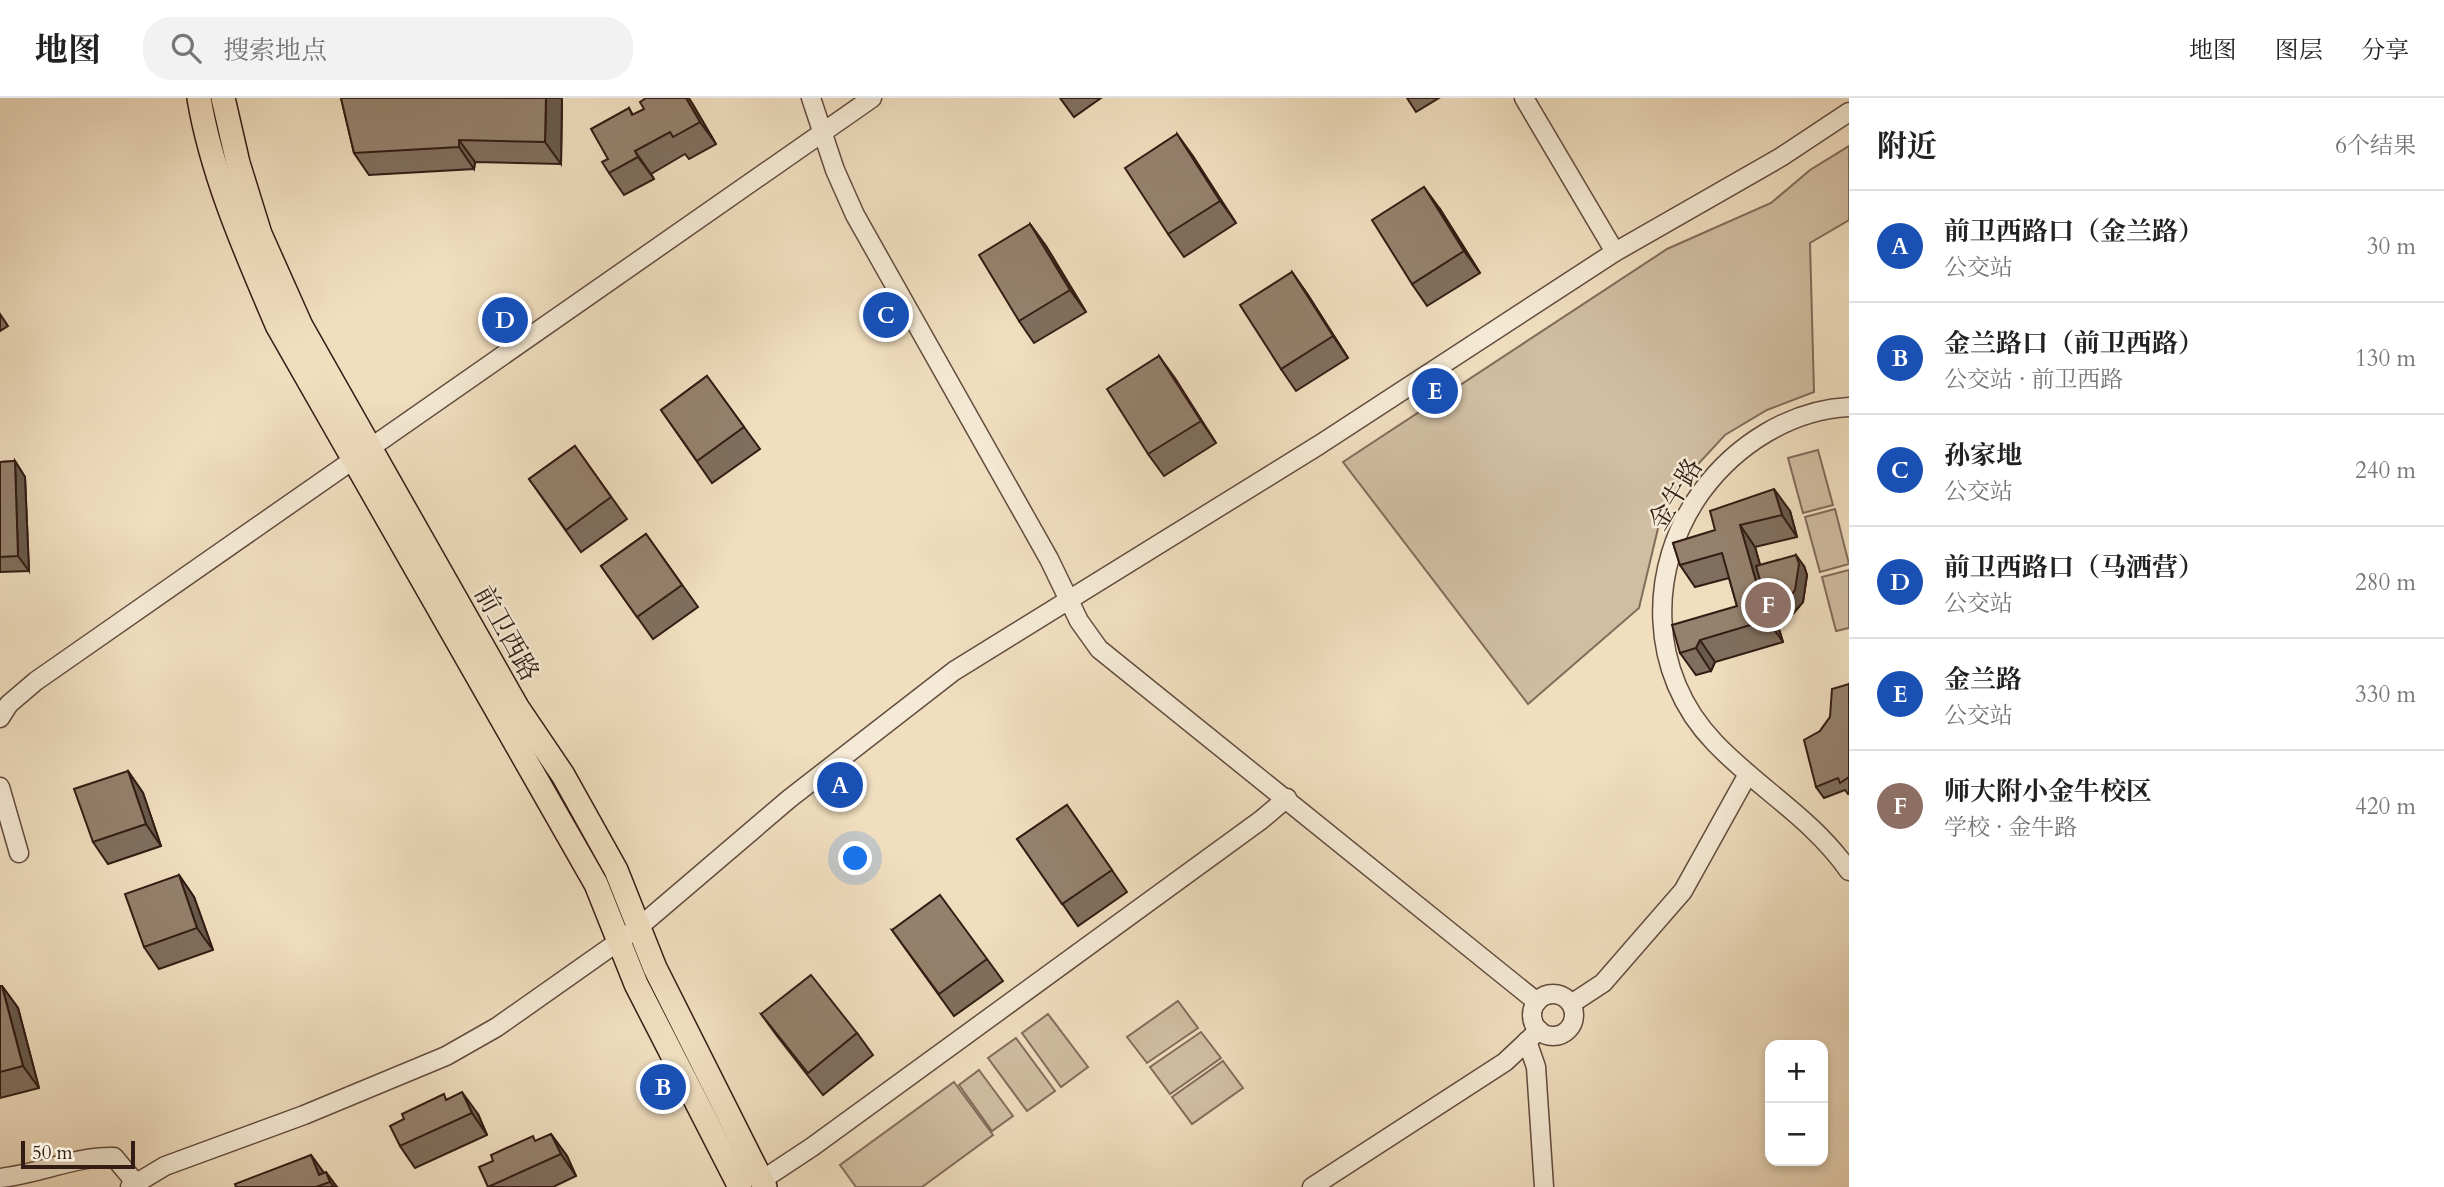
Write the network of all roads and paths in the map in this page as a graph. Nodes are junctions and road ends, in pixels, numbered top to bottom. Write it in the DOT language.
graph roads {
  1 [pos="199,98"];
  2 [pos="223,98"];
  3 [pos="811,98"];
  4 [pos="872,98"];
  5 [pos="1524,98"];
  6 [pos="1849,112"];
  7 [pos="822,134"];
  8 [pos="1615,252"];
  9 [pos="1849,407"];
  10 [pos="372,446"];
  11 [pos="352,460"];
  12 [pos="1069,600"];
  13 [pos="0,718"];
  14 [pos="1748,774"];
  15 [pos="0,787"];
  16 [pos="1287,798"];
  17 [pos="19,853"];
  18 [pos="1849,871"];
  19 [pos="639,927"];
  20 [pos="619,942"];
  21 [pos="1537,1002"];
  22 [pos="1571,1004"];
  23 [pos="1533,1036"];
  24 [pos="0,1178"];
  25 [pos="132,1185"];
  26 [pos="755,1185"];
  27 [pos="1312,1187"];
  28 [pos="1544,1187"];
  1 -- 11 [label="main road, 前卫西路"];
  2 -- 10 [label="main road, 前卫西路"];
  3 -- 7 [label="street"];
  4 -- 7 [label="street"];
  5 -- 8 [label="street"];
  6 -- 8 [label="street"];
  7 -- 10 [label="street"];
  7 -- 12 [label="street"];
  8 -- 12 [label="street"];
  9 -- 14 [label="street, 金牛路"];
  10 -- 11 [label="street"];
  10 -- 19 [label="main road, 前卫西路"];
  11 -- 13 [label="street"];
  11 -- 20 [label="main road, 前卫西路"];
  12 -- 16 [label="street"];
  12 -- 19 [label="street"];
  14 -- 18 [label="street, 金牛路"];
  14 -- 22 [label="street"];
  15 -- 17 [label="street"];
  16 -- 21 [label="street"];
  16 -- 26 [label="street"];
  19 -- 20 [label="street"];
  19 -- 26 [label="main road, 前卫西路"];
  20 -- 25 [label="street"];
  20 -- 26 [label="main road, 前卫西路"];
  21 -- 22 [label="street"];
  21 -- 23 [label="street"];
  22 -- 23 [label="street"];
  23 -- 27 [label="street"];
  23 -- 28 [label="street"];
  24 -- 25 [label="street"];
}
